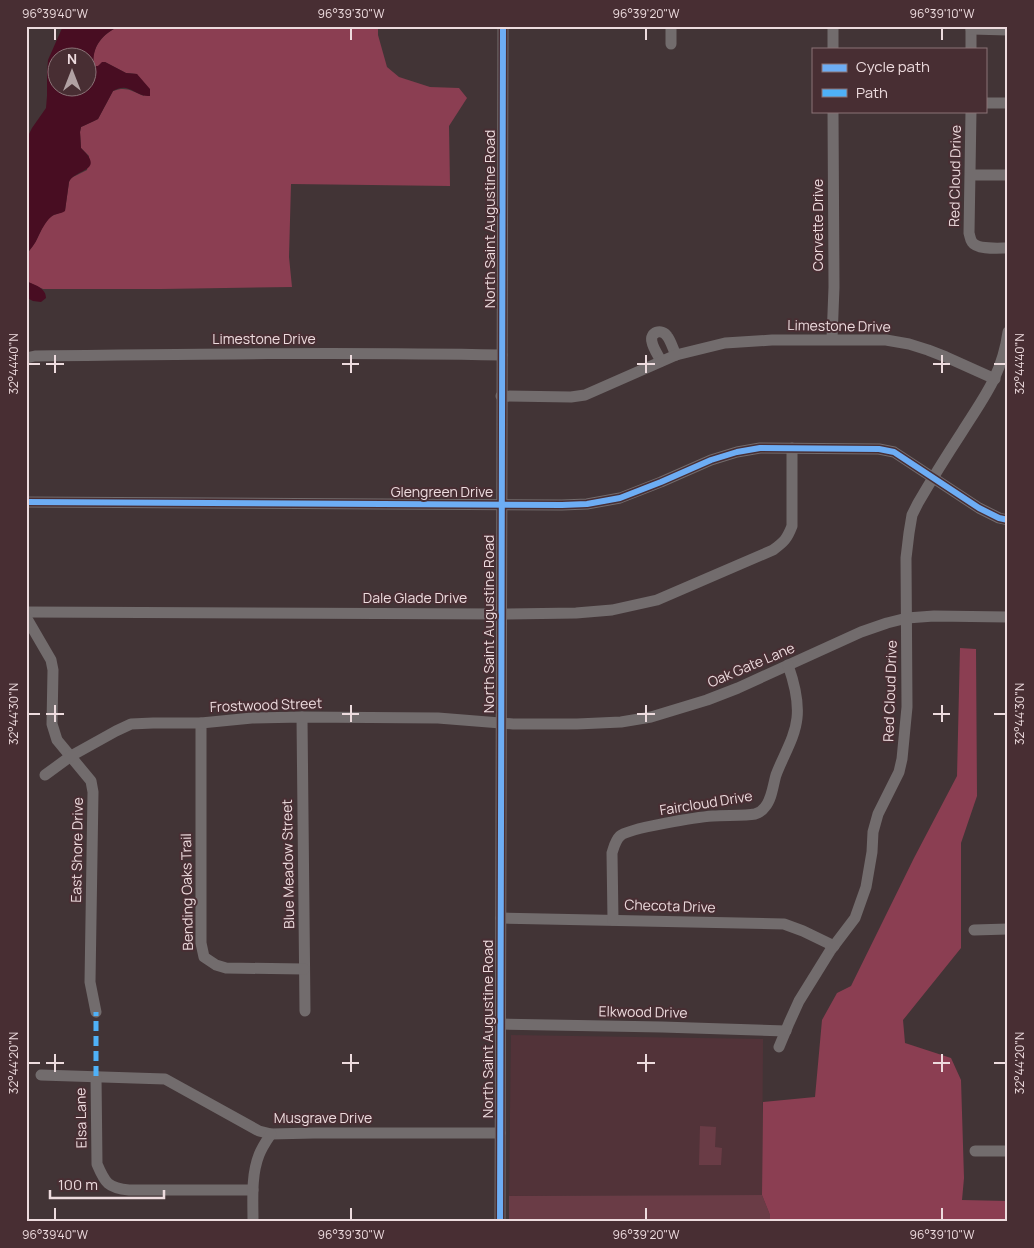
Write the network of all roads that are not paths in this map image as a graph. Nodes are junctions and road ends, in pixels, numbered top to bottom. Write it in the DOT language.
graph roads {
  1 [pos="503,26"];
  2 [pos="671,26"];
  3 [pos="833,26"];
  4 [pos="971,28"];
  5 [pos="1008,30"];
  6 [pos="671,44"];
  7 [pos="833,48"];
  8 [pos="971,48"];
  9 [pos="986,103"];
  10 [pos="1008,103"];
  11 [pos="833,112"];
  12 [pos="971,112"];
  13 [pos="971,174"];
  14 [pos="1008,175"];
  15 [pos="1008,248"];
  16 [pos="1008,332"];
  17 [pos="832,339"];
  18 [pos="502,355"];
  19 [pos="676,355"];
  20 [pos="26,358"];
  21 [pos="661,361"];
  22 [pos="995,379"];
  23 [pos="501,396"];
  24 [pos="792,448"];
  25 [pos="933,478"];
  26 [pos="26,502"];
  27 [pos="501,504"];
  28 [pos="1008,520"];
  29 [pos="26,612"];
  30 [pos="502,614"];
  31 [pos="26,617"];
  32 [pos="1008,617"];
  33 [pos="907,618"];
  34 [pos="788,665"];
  35 [pos="302,717"];
  36 [pos="201,723"];
  37 [pos="502,724"];
  38 [pos="71,756"];
  39 [pos="45,775"];
  40 [pos="501,918"];
  41 [pos="613,920"];
  42 [pos="1008,929"];
  43 [pos="974,930"];
  44 [pos="834,946"];
  45 [pos="304,968"];
  46 [pos="305,1011"];
  47 [pos="96,1012"];
  48 [pos="501,1024"];
  49 [pos="786,1031"];
  50 [pos="779,1047"];
  51 [pos="41,1075"];
  52 [pos="96,1076"];
  53 [pos="500,1133"];
  54 [pos="271,1134"];
  55 [pos="975,1151"];
  56 [pos="1008,1151"];
  57 [pos="253,1190"];
  58 [pos="253,1222"];
  59 [pos="500,1222"];
  1 -- 18 [label="street, North Saint Augustine Road"];
  2 -- 6 [label="street"];
  3 -- 7 [label="street"];
  4 -- 5 [label="street"];
  4 -- 8 [label="street"];
  9 -- 10 [label="street"];
  11 -- 17 [label="street, Corvette Drive"];
  12 -- 13 [label="street, Red Cloud Drive"];
  13 -- 14 [label="street"];
  13 -- 15 [label="street, Red Cloud Drive"];
  16 -- 22 [label="street, Red Cloud Drive"];
  17 -- 19 [label="street, Limestone Drive"];
  17 -- 22 [label="street, Limestone Drive"];
  18 -- 20 [label="street, Limestone Drive"];
  18 -- 23 [label="street, North Saint Augustine Road"];
  19 -- 21 [label="street, Limestone Drive"];
  19 -- 21 [label="street"];
  21 -- 23 [label="street, Limestone Drive"];
  22 -- 25 [label="street, Red Cloud Drive"];
  23 -- 27 [label="street, North Saint Augustine Road"];
  24 -- 25 [label="street, Glengreen Drive"];
  24 -- 27 [label="street, Glengreen Drive"];
  24 -- 30 [label="street, Dale Glade Drive"];
  25 -- 28 [label="street, Glengreen Drive"];
  25 -- 33 [label="street, Red Cloud Drive"];
  26 -- 27 [label="street, Glengreen Drive"];
  27 -- 30 [label="street, North Saint Augustine Road"];
  29 -- 30 [label="street, Dale Glade Drive"];
  30 -- 37 [label="street, North Saint Augustine Road"];
  31 -- 38 [label="street, East Shore Drive"];
  32 -- 33 [label="street, Oak Gate Lane"];
  33 -- 34 [label="street, Oak Gate Lane"];
  33 -- 44 [label="street, Red Cloud Drive"];
  34 -- 37 [label="street, Oak Gate Lane"];
  34 -- 41 [label="street, Faircloud Drive"];
  35 -- 36 [label="street, Frostwood Street"];
  35 -- 37 [label="street, Frostwood Street"];
  35 -- 45 [label="street, Blue Meadow Street"];
  36 -- 38 [label="street, Frostwood Street"];
  36 -- 45 [label="street, Bending Oaks Trail"];
  37 -- 40 [label="street, North Saint Augustine Road"];
  38 -- 39 [label="street, Frostwood Street"];
  38 -- 47 [label="street, East Shore Drive"];
  40 -- 41 [label="street, Checota Drive"];
  40 -- 48 [label="street, North Saint Augustine Road"];
  41 -- 44 [label="street, Checota Drive"];
  42 -- 43 [label="street"];
  44 -- 49 [label="street, Red Cloud Drive"];
  45 -- 46 [label="street, Blue Meadow Street"];
  48 -- 49 [label="street, Elkwood Drive"];
  48 -- 53 [label="street, North Saint Augustine Road"];
  49 -- 50 [label="street, Red Cloud Drive"];
  51 -- 52 [label="street, Musgrave Drive"];
  52 -- 54 [label="street, Musgrave Drive"];
  52 -- 57 [label="street, Elsa Lane"];
  53 -- 54 [label="street, Musgrave Drive"];
  53 -- 59 [label="street, North Saint Augustine Road"];
  54 -- 57 [label="street"];
  55 -- 56 [label="street"];
  57 -- 58 [label="street"];
}
